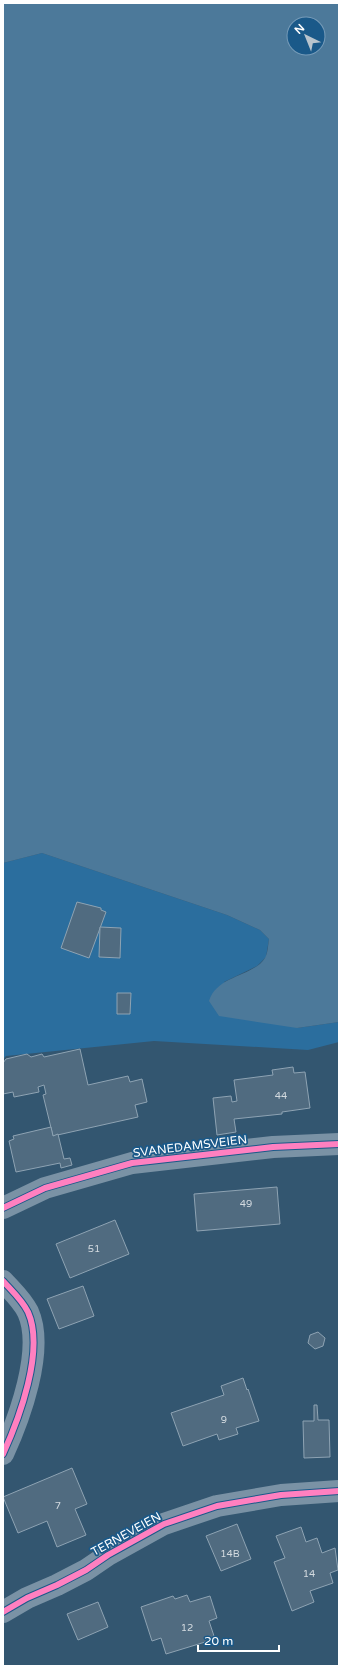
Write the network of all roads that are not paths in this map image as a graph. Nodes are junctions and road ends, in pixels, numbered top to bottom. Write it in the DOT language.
graph roads {
  1 [pos="339,1144"];
  2 [pos="3,1208"];
  3 [pos="3,1281"];
  4 [pos="3,1454"];
  5 [pos="339,1491"];
  6 [pos="3,1612"];
  1 -- 2 [label="street, SVANEDAMSVEIEN"];
  3 -- 4 [label="street"];
  5 -- 6 [label="street, TERNEVEIEN"];
}
